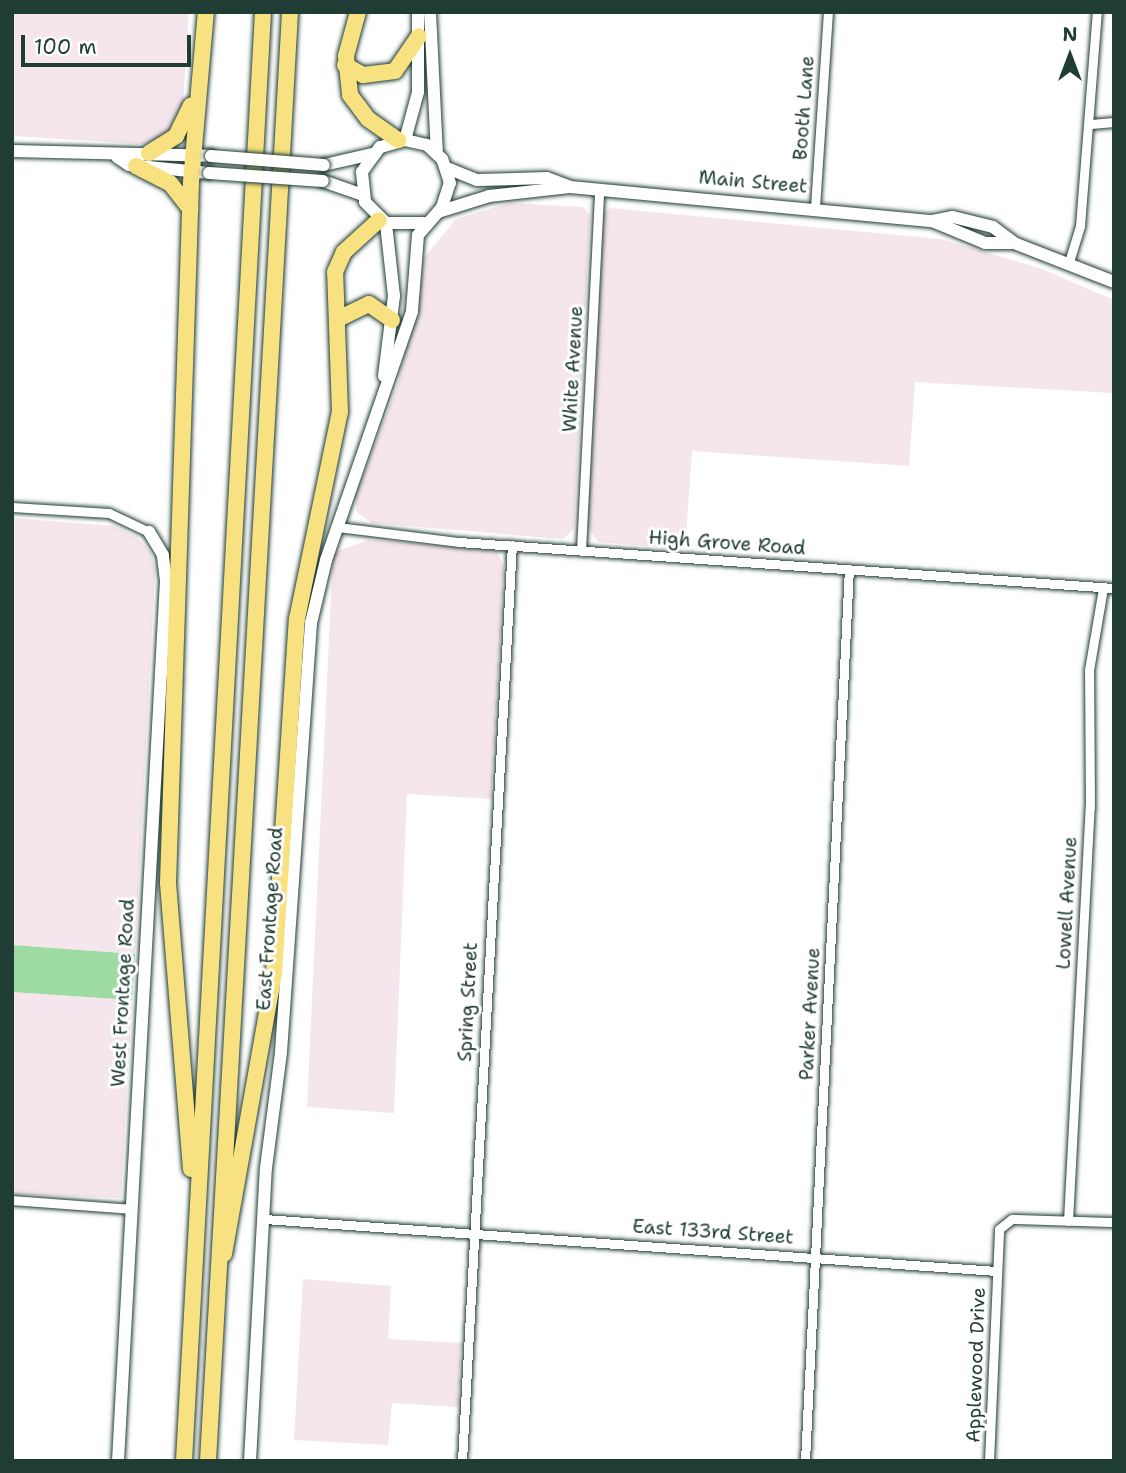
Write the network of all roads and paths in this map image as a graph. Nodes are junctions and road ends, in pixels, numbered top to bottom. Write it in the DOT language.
graph roads {
  1 [pos="206,12"];
  2 [pos="263,12"];
  3 [pos="290,12"];
  4 [pos="358,12"];
  5 [pos="418,12"];
  6 [pos="430,12"];
  7 [pos="828,12"];
  8 [pos="1097,12"];
  9 [pos="419,36"];
  10 [pos="345,65"];
  11 [pos="196,97"];
  12 [pos="1114,122"];
  13 [pos="1091,124"];
  14 [pos="402,140"];
  15 [pos="12,151"];
  16 [pos="149,153"];
  17 [pos="437,153"];
  18 [pos="372,154"];
  19 [pos="193,155"];
  20 [pos="117,157"];
  21 [pos="136,166"];
  22 [pos="447,168"];
  23 [pos="192,171"];
  24 [pos="570,187"];
  25 [pos="599,190"];
  26 [pos="363,195"];
  27 [pos="815,207"];
  28 [pos="190,210"];
  29 [pos="438,212"];
  30 [pos="383,222"];
  31 [pos="425,223"];
  32 [pos="1069,262"];
  33 [pos="1114,282"];
  34 [pos="338,318"];
  35 [pos="392,320"];
  36 [pos="383,391"];
  37 [pos="12,507"];
  38 [pos="338,527"];
  39 [pos="149,532"];
  40 [pos="512,545"];
  41 [pos="581,550"];
  42 [pos="849,569"];
  43 [pos="1103,587"];
  44 [pos="1114,588"];
  45 [pos="12,1200"];
  46 [pos="132,1209"];
  47 [pos="264,1219"];
  48 [pos="1068,1221"];
  49 [pos="1114,1222"];
  50 [pos="473,1232"];
  51 [pos="196,1236"];
  52 [pos="816,1257"];
  53 [pos="997,1271"];
  54 [pos="218,1273"];
  55 [pos="118,1461"];
  56 [pos="184,1461"];
  57 [pos="208,1461"];
  58 [pos="250,1461"];
  59 [pos="462,1461"];
  60 [pos="805,1461"];
  61 [pos="989,1461"];
  1 -- 11 [label="highway"];
  2 -- 51 [label="highway"];
  3 -- 54 [label="highway"];
  4 -- 10 [label="highway"];
  5 -- 9 [label="street"];
  6 -- 17 [label="street"];
  7 -- 27 [label="street, Booth Lane"];
  8 -- 13 [label="street"];
  9 -- 10 [label="highway"];
  9 -- 14 [label="street"];
  10 -- 14 [label="highway"];
  11 -- 16 [label="highway"];
  11 -- 19 [label="highway"];
  12 -- 13 [label="street"];
  13 -- 32 [label="street"];
  14 -- 17 [label="street"];
  14 -- 18 [label="street"];
  15 -- 20 [label="street"];
  16 -- 19 [label="street"];
  16 -- 20 [label="street"];
  17 -- 22 [label="street"];
  18 -- 19 [label="street, bridge"];
  18 -- 26 [label="street"];
  19 -- 23 [label="highway"];
  20 -- 21 [label="street"];
  21 -- 23 [label="street"];
  21 -- 28 [label="highway"];
  22 -- 24 [label="street, Main Street"];
  22 -- 29 [label="street"];
  23 -- 26 [label="street, bridge"];
  23 -- 28 [label="highway"];
  24 -- 25 [label="street, Main Street"];
  24 -- 29 [label="street, Main Street"];
  25 -- 27 [label="street, Main Street"];
  25 -- 41 [label="street, White Avenue"];
  26 -- 30 [label="street"];
  27 -- 32 [label="street, Main Street"];
  28 -- 51 [label="highway"];
  29 -- 31 [label="street"];
  30 -- 31 [label="street"];
  30 -- 34 [label="highway"];
  30 -- 35 [label="street, East Frontage Road"];
  31 -- 36 [label="street, East Frontage Road"];
  32 -- 33 [label="street, Main Street"];
  34 -- 35 [label="highway"];
  34 -- 54 [label="highway"];
  35 -- 36 [label="street, East Frontage Road"];
  36 -- 38 [label="street, East Frontage Road"];
  37 -- 39 [label="street"];
  38 -- 40 [label="street, High Grove Road"];
  38 -- 47 [label="street, East Frontage Road"];
  39 -- 46 [label="street, West Frontage Road"];
  40 -- 41 [label="street, High Grove Road"];
  40 -- 50 [label="street, Spring Street"];
  41 -- 42 [label="street, High Grove Road"];
  42 -- 43 [label="street, High Grove Road"];
  42 -- 52 [label="street, Parker Avenue"];
  43 -- 44 [label="street, High Grove Road"];
  43 -- 48 [label="street, Lowell Avenue"];
  45 -- 46 [label="street"];
  46 -- 55 [label="street, West Frontage Road"];
  47 -- 50 [label="street, East 133rd Street"];
  47 -- 58 [label="street, East Frontage Road"];
  48 -- 49 [label="street"];
  48 -- 53 [label="street"];
  50 -- 52 [label="street, East 133rd Street"];
  50 -- 59 [label="street, Spring Street"];
  51 -- 56 [label="highway"];
  52 -- 53 [label="street, East 133rd Street"];
  52 -- 60 [label="street, Parker Avenue"];
  53 -- 61 [label="street, Applewood Drive"];
  54 -- 57 [label="highway"];
}
